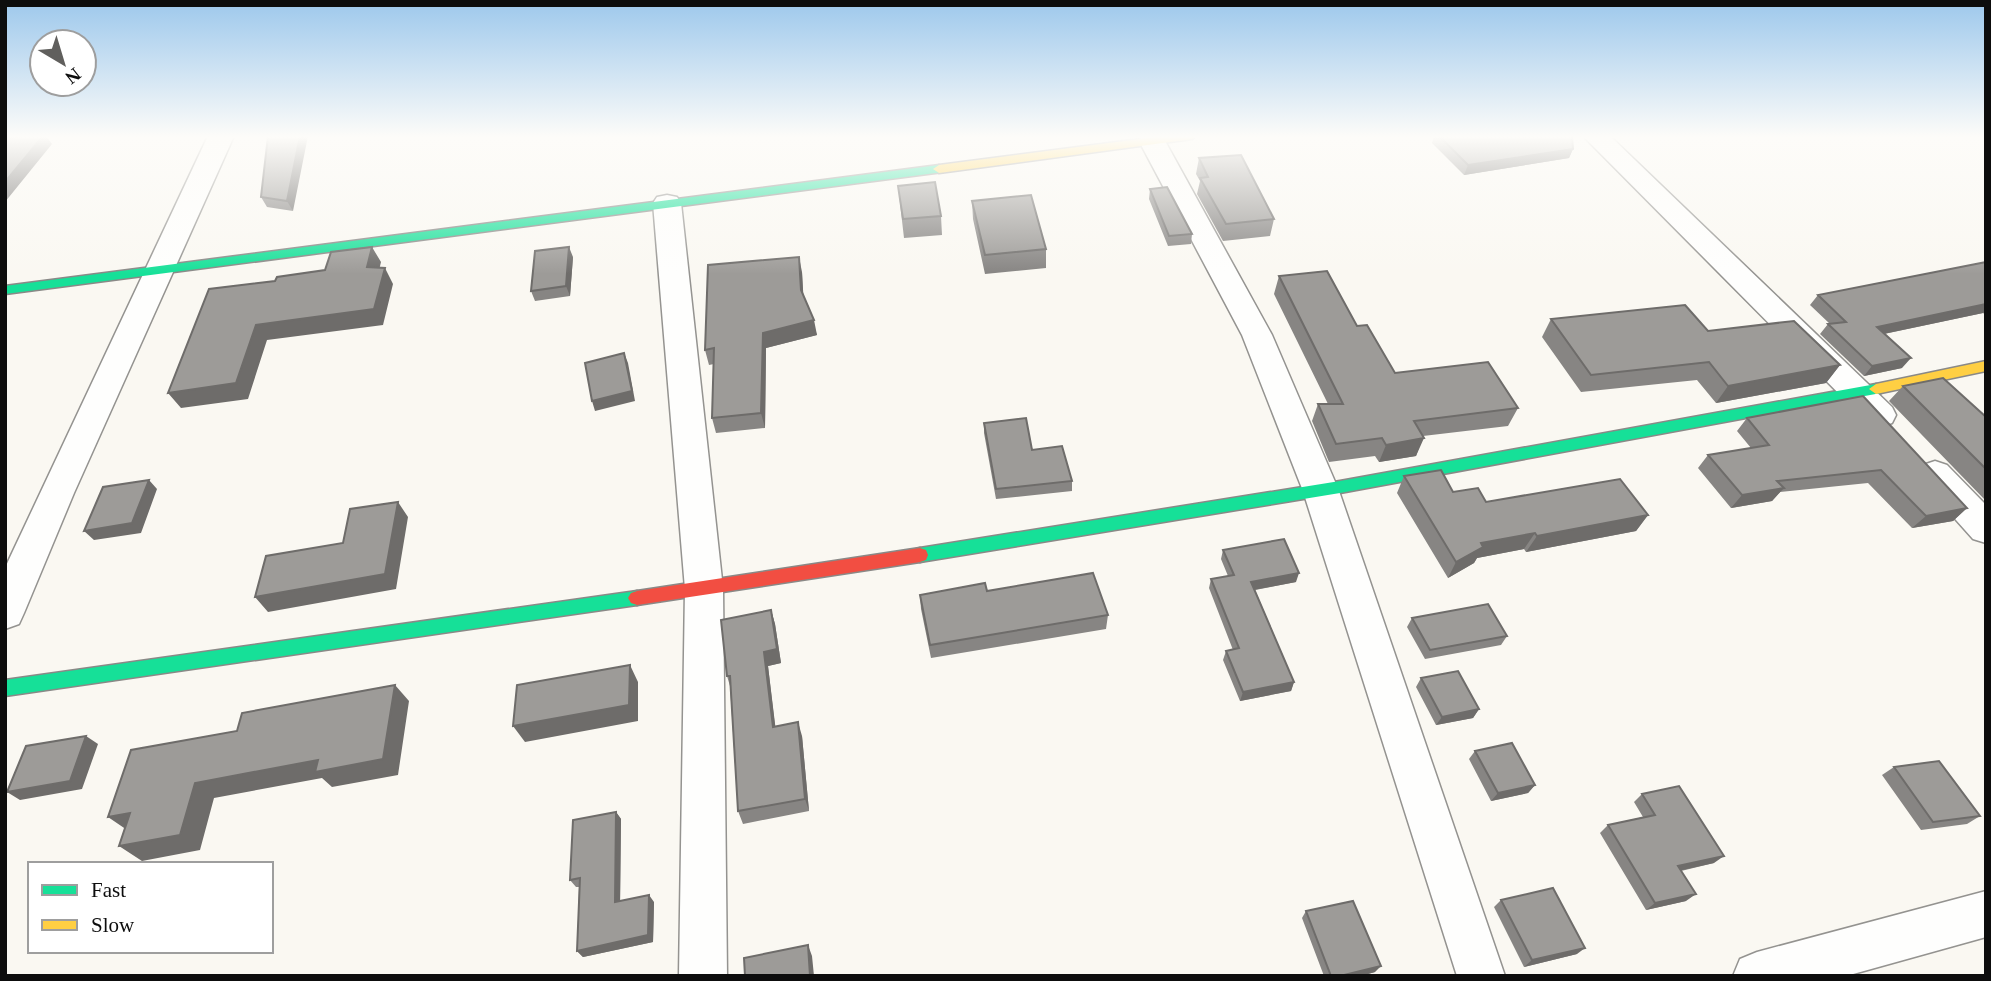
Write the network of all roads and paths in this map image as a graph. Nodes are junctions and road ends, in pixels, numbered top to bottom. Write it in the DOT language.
graph roads {
  1 [pos="201,182"];
  2 [pos="820,182"];
  3 [pos="1174,182"];
  4 [pos="1642,182"];
  5 [pos="667,203"];
  6 [pos="163,270"];
  7 [pos="5,290"];
  8 [pos="1986,366"];
  9 [pos="1859,393"];
  10 [pos="1321,491"];
  11 [pos="1986,529"];
  12 [pos="704,589"];
  13 [pos="5,613"];
  14 [pos="5,688"];
  15 [pos="1986,914"];
  16 [pos="702,976"];
  17 [pos="1481,976"];
  18 [pos="1757,976"];
  1 -- 6 [label="street"];
  2 -- 5 [label="main road"];
  3 -- 10 [label="street"];
  4 -- 9 [label="street"];
  5 -- 6 [label="main road"];
  5 -- 12 [label="street"];
  6 -- 7 [label="main road"];
  6 -- 13 [label="street"];
  8 -- 9 [label="main road"];
  9 -- 10 [label="main road"];
  9 -- 11 [label="street"];
  10 -- 12 [label="main road"];
  10 -- 17 [label="street"];
  12 -- 14 [label="main road"];
  12 -- 16 [label="street"];
  15 -- 18 [label="street"];
}
